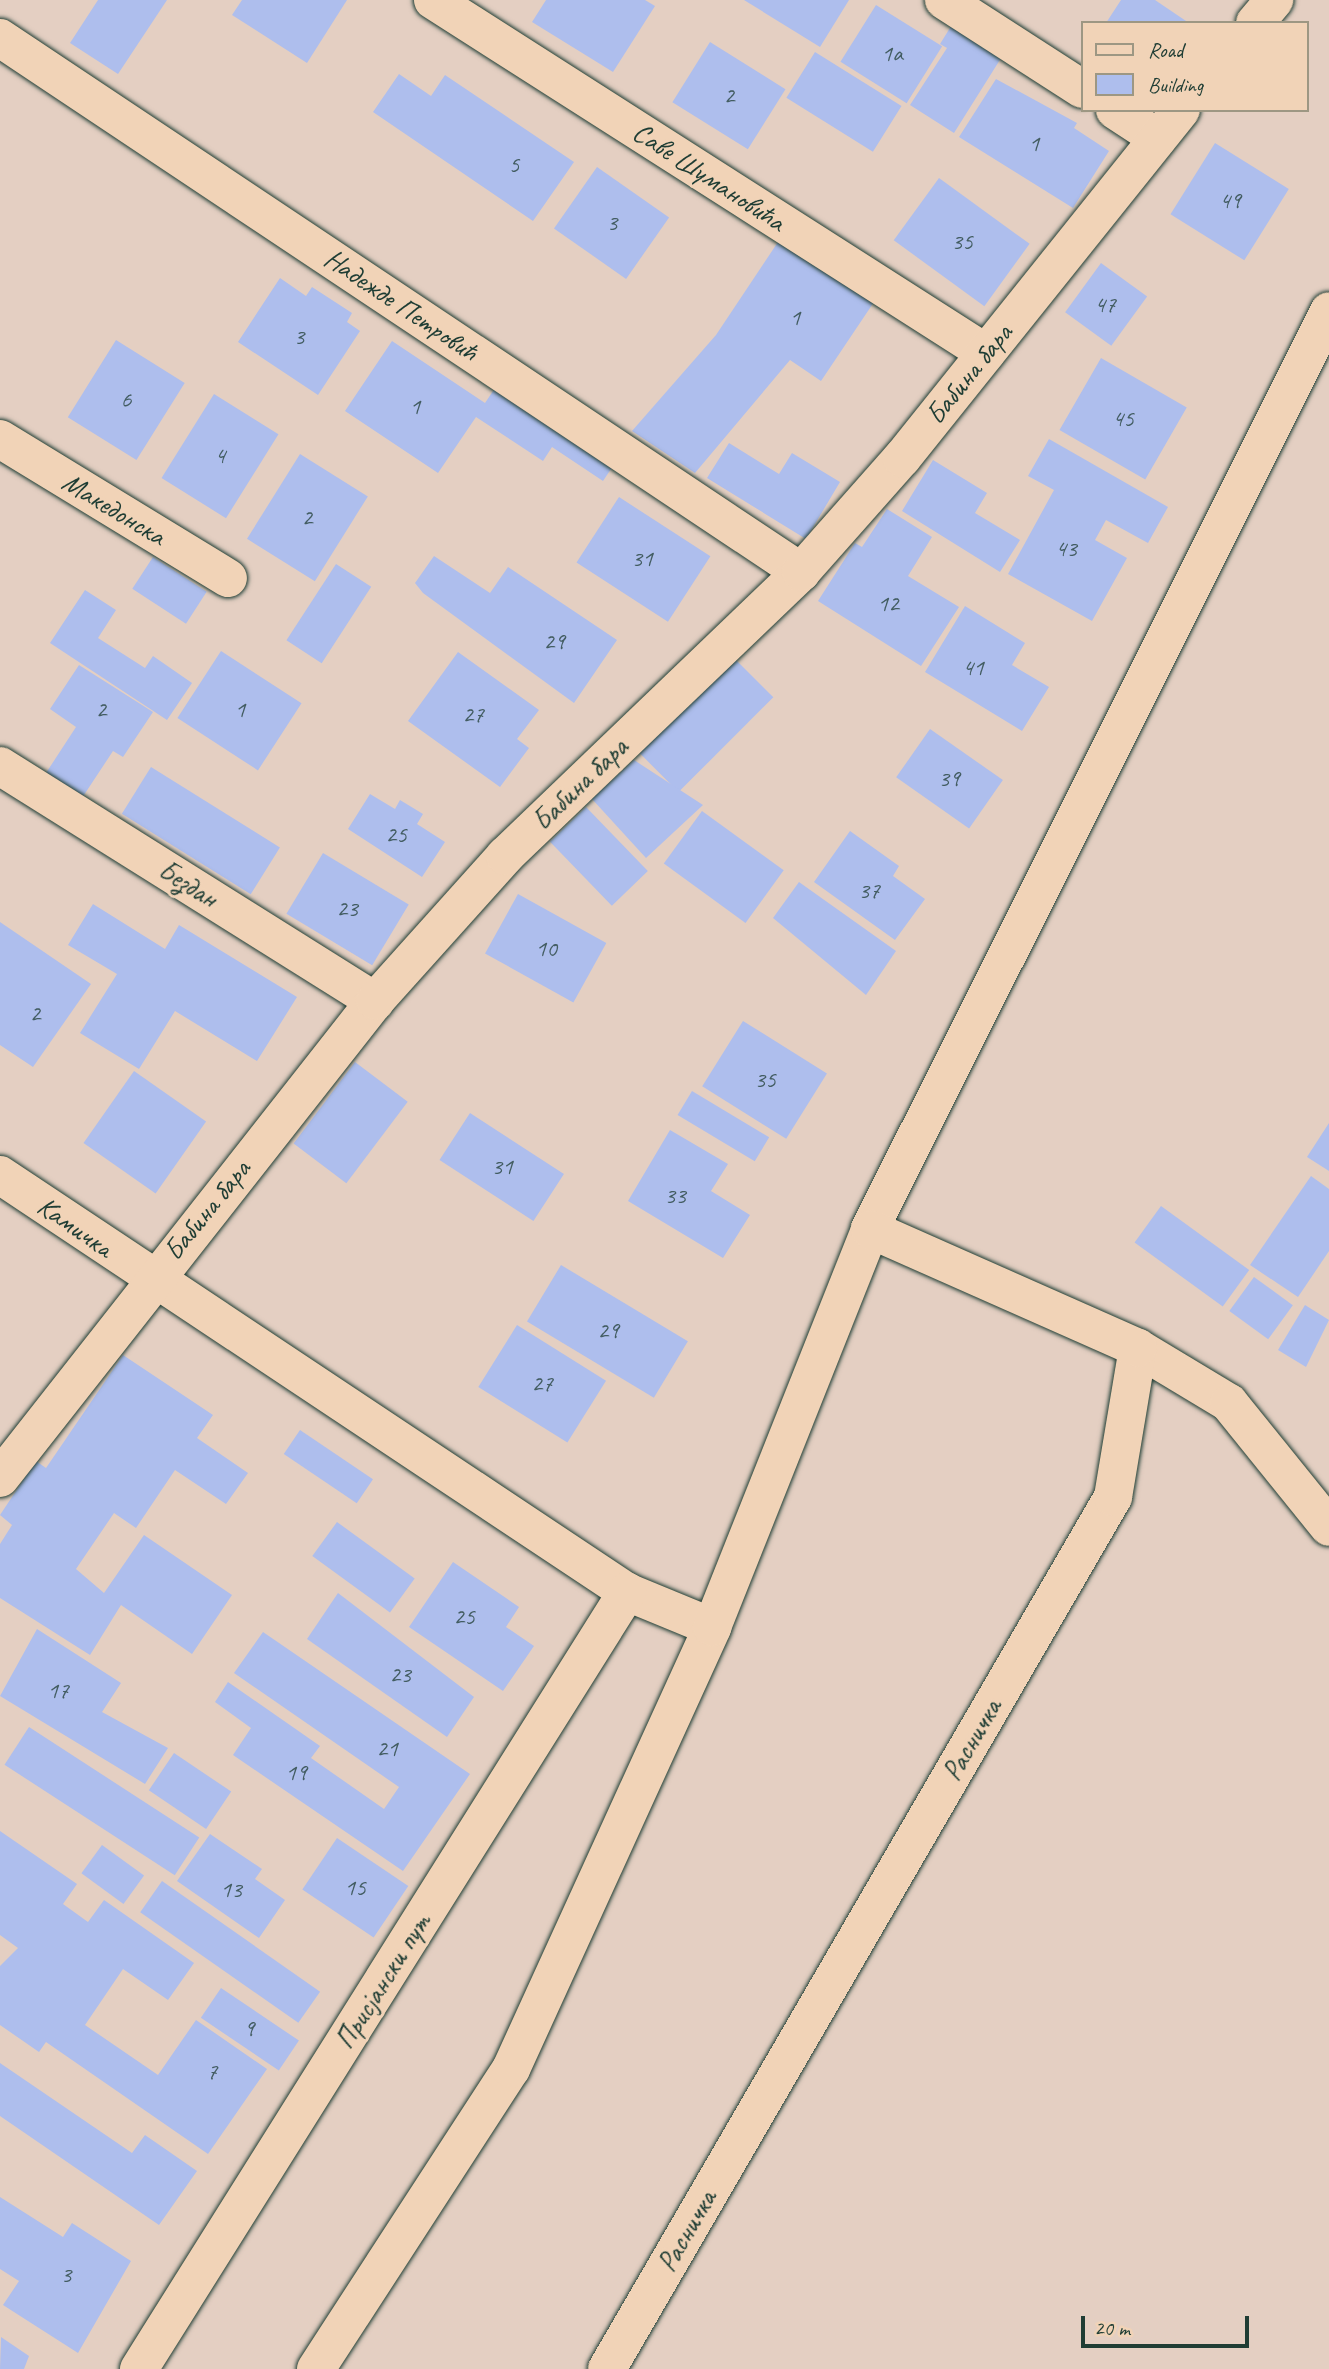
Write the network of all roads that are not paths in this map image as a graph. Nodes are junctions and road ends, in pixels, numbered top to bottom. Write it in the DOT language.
graph roads {
  1 [pos="433,0"];
  2 [pos="944,0"];
  3 [pos="1274,0"];
  4 [pos="1257,21"];
  5 [pos="0,38"];
  6 [pos="1080,88"];
  7 [pos="1123,112"];
  8 [pos="1169,124"];
  9 [pos="1329,310"];
  10 [pos="986,353"];
  11 [pos="0,439"];
  12 [pos="801,572"];
  13 [pos="228,578"];
  14 [pos="0,766"];
  15 [pos="375,1001"];
  16 [pos="0,1175"];
  17 [pos="870,1229"];
  18 [pos="151,1280"];
  19 [pos="1138,1348"];
  20 [pos="0,1478"];
  21 [pos="1329,1527"];
  22 [pos="627,1592"];
  23 [pos="712,1627"];
  24 [pos="139,2369"];
  25 [pos="316,2369"];
  26 [pos="607,2369"];
  1 -- 10 [label="street, Саве Шумановића"];
  2 -- 6 [label="street"];
  3 -- 4 [label="street"];
  5 -- 12 [label="street, Надежде Петровић"];
  7 -- 8 [label="street"];
  8 -- 10 [label="street, Бабина бара"];
  9 -- 17 [label="street"];
  10 -- 12 [label="street, Бабина бара"];
  11 -- 13 [label="street, Македонска"];
  12 -- 15 [label="street, Бабина бара"];
  14 -- 15 [label="street, Бездан"];
  15 -- 18 [label="street, Бабина бара"];
  16 -- 18 [label="street, Камичка"];
  17 -- 19 [label="street"];
  17 -- 23 [label="street"];
  18 -- 20 [label="street, Бабина бара"];
  18 -- 22 [label="street, Камичка"];
  19 -- 21 [label="street"];
  19 -- 26 [label="street, Расничка"];
  22 -- 23 [label="street, Камичка"];
  22 -- 24 [label="street, Присјански пут"];
  23 -- 25 [label="street"];
}
